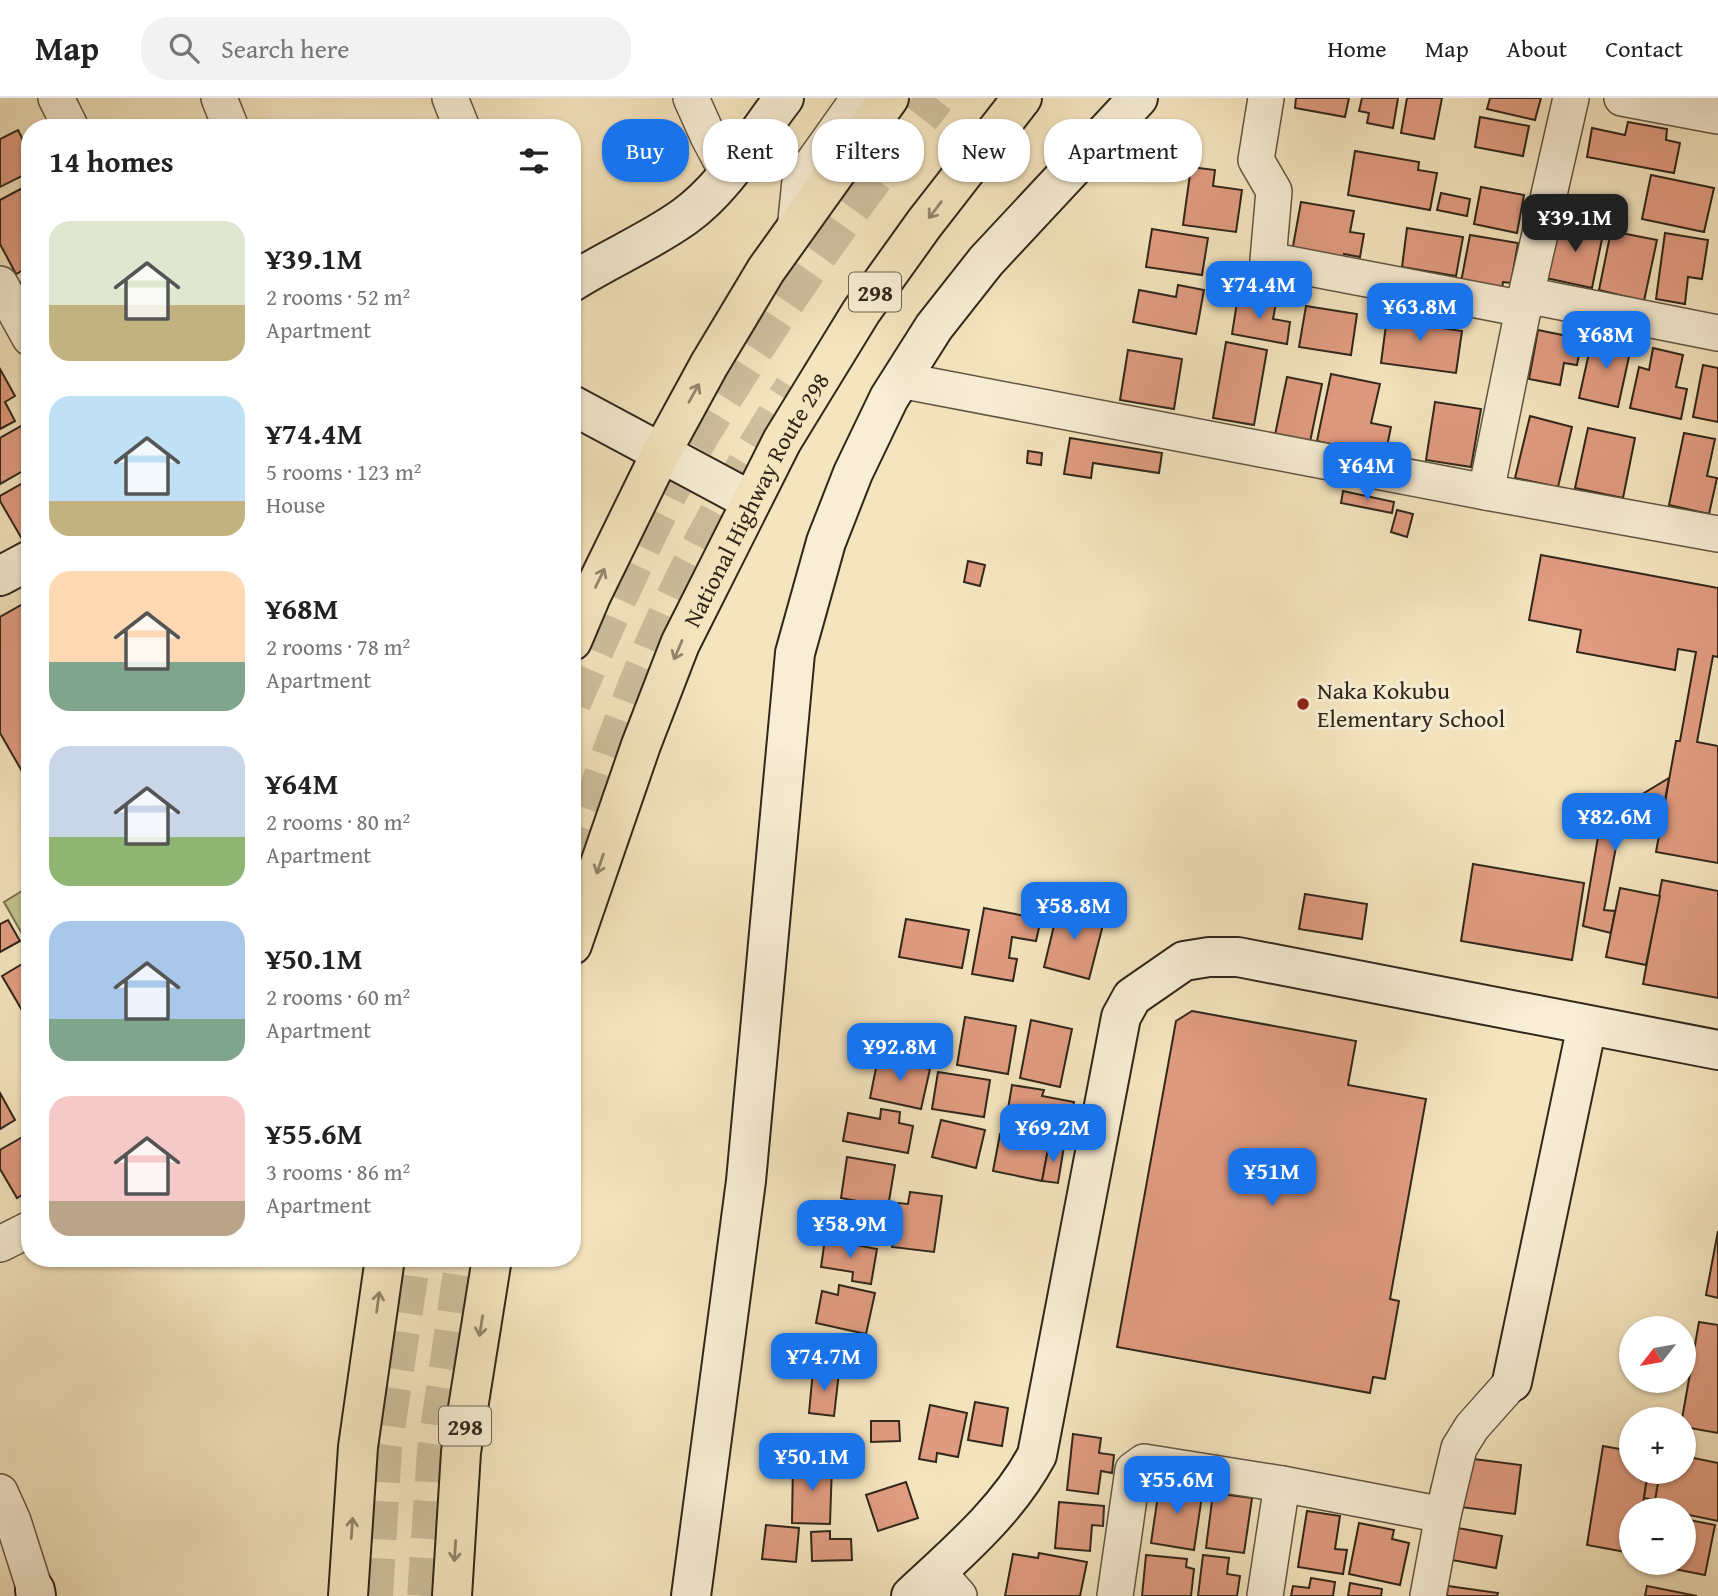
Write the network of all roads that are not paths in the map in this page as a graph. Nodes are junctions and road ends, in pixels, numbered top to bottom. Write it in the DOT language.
graph roads {
  1 [pos="56,98"];
  2 [pos="219,98"];
  3 [pos="450,98"];
  4 [pos="691,98"];
  5 [pos="784,98"];
  6 [pos="859,98"];
  7 [pos="888,98"];
  8 [pos="1022,98"];
  9 [pos="1138,98"];
  10 [pos="1266,98"];
  11 [pos="1571,98"];
  12 [pos="1622,98"];
  13 [pos="1718,116"];
  14 [pos="66,119"];
  15 [pos="228,119"];
  16 [pos="458,119"];
  17 [pos="769,119"];
  18 [pos="703,125"];
  19 [pos="721,182"];
  20 [pos="795,230"];
  21 [pos="581,277"];
  22 [pos="0,284"];
  23 [pos="1525,302"];
  24 [pos="21,322"];
  25 [pos="1718,333"];
  26 [pos="900,380"];
  27 [pos="581,410"];
  28 [pos="661,453"];
  29 [pos="1486,492"];
  30 [pos="751,501"];
  31 [pos="1718,534"];
  32 [pos="21,565"];
  33 [pos="0,576"];
  34 [pos="581,620"];
  35 [pos="581,919"];
  36 [pos="1587,1025"];
  37 [pos="1718,1050"];
  38 [pos="21,1234"];
  39 [pos="0,1244"];
  40 [pos="384,1267"];
  41 [pos="491,1267"];
  42 [pos="1512,1382"];
  43 [pos="1283,1484"];
  44 [pos="0,1492"];
  45 [pos="1443,1515"];
  46 [pos="936,1588"];
  47 [pos="35,1593"];
  48 [pos="348,1596"];
  49 [pos="452,1596"];
  50 [pos="691,1596"];
  51 [pos="1115,1596"];
  52 [pos="1265,1596"];
  53 [pos="1428,1596"];
  1 -- 14 [label="street"];
  2 -- 15 [label="street"];
  3 -- 16 [label="street"];
  4 -- 18 [label="street"];
  5 -- 17 [label="street"];
  6 -- 20 [label="street"];
  7 -- 20 [label="highway"];
  8 -- 30 [label="highway, National Highway Route 298 / 298, one-way"];
  9 -- 26 [label="street"];
  10 -- 23 [label="street"];
  11 -- 23 [label="street"];
  12 -- 13 [label="street"];
  19 -- 21 [label="street"];
  28 -- 20 [label="highway, one-way"];
  22 -- 24 [label="street"];
  23 -- 25 [label="street"];
  23 -- 29 [label="street"];
  26 -- 29 [label="street"];
  26 -- 50 [label="street"];
  27 -- 28 [label="street"];
  28 -- 30 [label="street"];
  34 -- 28 [label="highway, one-way"];
  29 -- 31 [label="street"];
  30 -- 35 [label="highway, National Highway Route 298 / 298, one-way"];
  32 -- 33 [label="street"];
  36 -- 37 [label="street"];
  36 -- 42 [label="street"];
  36 -- 46 [label="street"];
  38 -- 39 [label="street"];
  48 -- 40 [label="highway, one-way"];
  41 -- 49 [label="highway, 298, one-way"];
  42 -- 45 [label="street"];
  43 -- 45 [label="street"];
  43 -- 51 [label="street"];
  43 -- 52 [label="street"];
  44 -- 47 [label="street"];
  45 -- 53 [label="street"];
}
